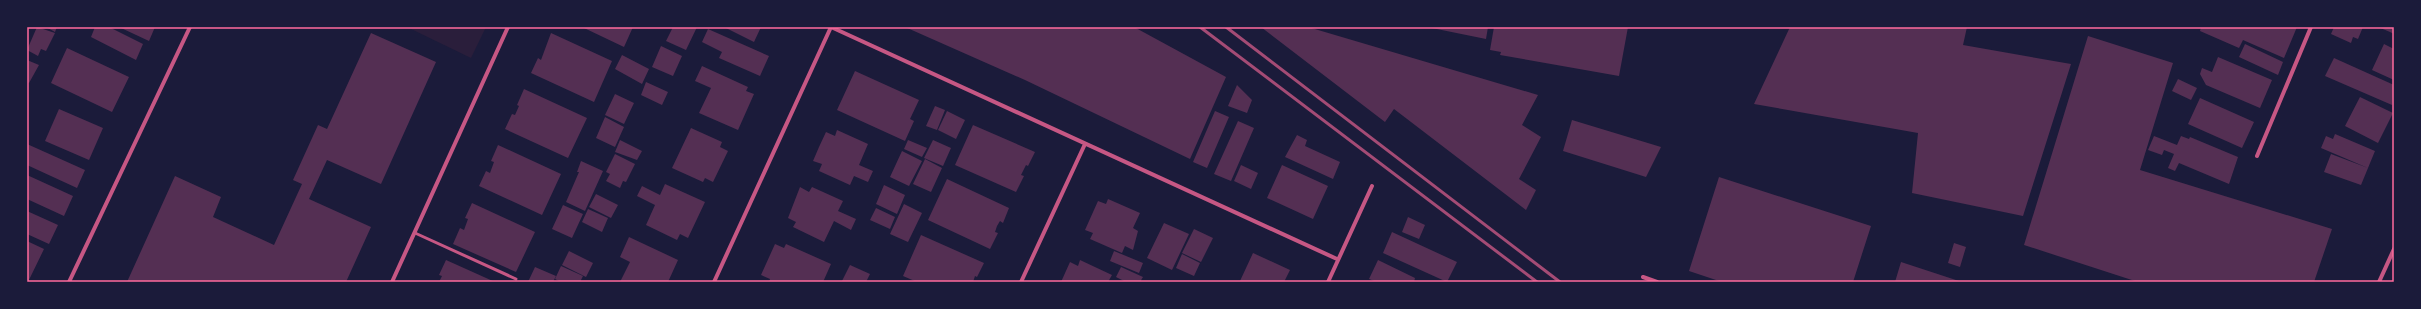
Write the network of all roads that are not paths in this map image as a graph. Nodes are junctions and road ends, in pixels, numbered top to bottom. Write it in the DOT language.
graph roads {
  1 [pos="190,27"];
  2 [pos="508,27"];
  3 [pos="831,27"];
  4 [pos="2310,27"];
  5 [pos="1085,144"];
  6 [pos="2257,156"];
  7 [pos="1372,186"];
  8 [pos="415,232"];
  9 [pos="2394,249"];
  10 [pos="1338,258"];
  11 [pos="1643,278"];
  12 [pos="516,279"];
  13 [pos="69,282"];
  14 [pos="392,282"];
  15 [pos="714,282"];
  16 [pos="1021,282"];
  17 [pos="1328,282"];
  18 [pos="1657,282"];
  19 [pos="2379,282"];
  1 -- 13 [label="street"];
  2 -- 8 [label="street"];
  3 -- 5 [label="street"];
  3 -- 15 [label="street"];
  4 -- 6 [label="street"];
  5 -- 10 [label="street"];
  5 -- 16 [label="street"];
  7 -- 10 [label="street"];
  8 -- 12 [label="lane"];
  8 -- 14 [label="street"];
  9 -- 19 [label="street"];
  10 -- 17 [label="street"];
  11 -- 18 [label="street"];
}
